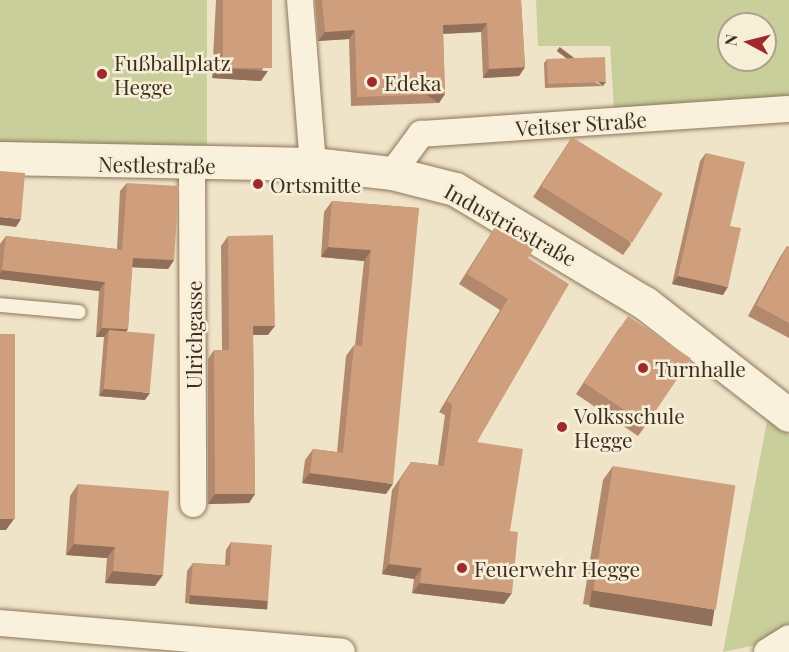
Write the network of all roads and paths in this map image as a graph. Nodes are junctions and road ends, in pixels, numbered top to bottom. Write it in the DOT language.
graph roads {
  1 [pos="300,0"];
  2 [pos="789,109"];
  3 [pos="0,158"];
  4 [pos="313,164"];
  5 [pos="192,165"];
  6 [pos="392,173"];
  7 [pos="0,305"];
  8 [pos="78,312"];
  9 [pos="789,416"];
  10 [pos="193,504"];
  11 [pos="0,623"];
  12 [pos="789,638"];
  13 [pos="342,652"];
  14 [pos="767,652"];
  1 -- 4 [label="street"];
  2 -- 6 [label="street, Veitser Straße"];
  3 -- 5 [label="street, Nestlestraße"];
  4 -- 5 [label="street, Nestlestraße"];
  4 -- 6 [label="street, Industriestraße"];
  5 -- 10 [label="street, Ulrichgasse"];
  6 -- 9 [label="street, Industriestraße"];
  7 -- 8 [label="lane"];
  11 -- 13 [label="street"];
  12 -- 14 [label="street"];
}
